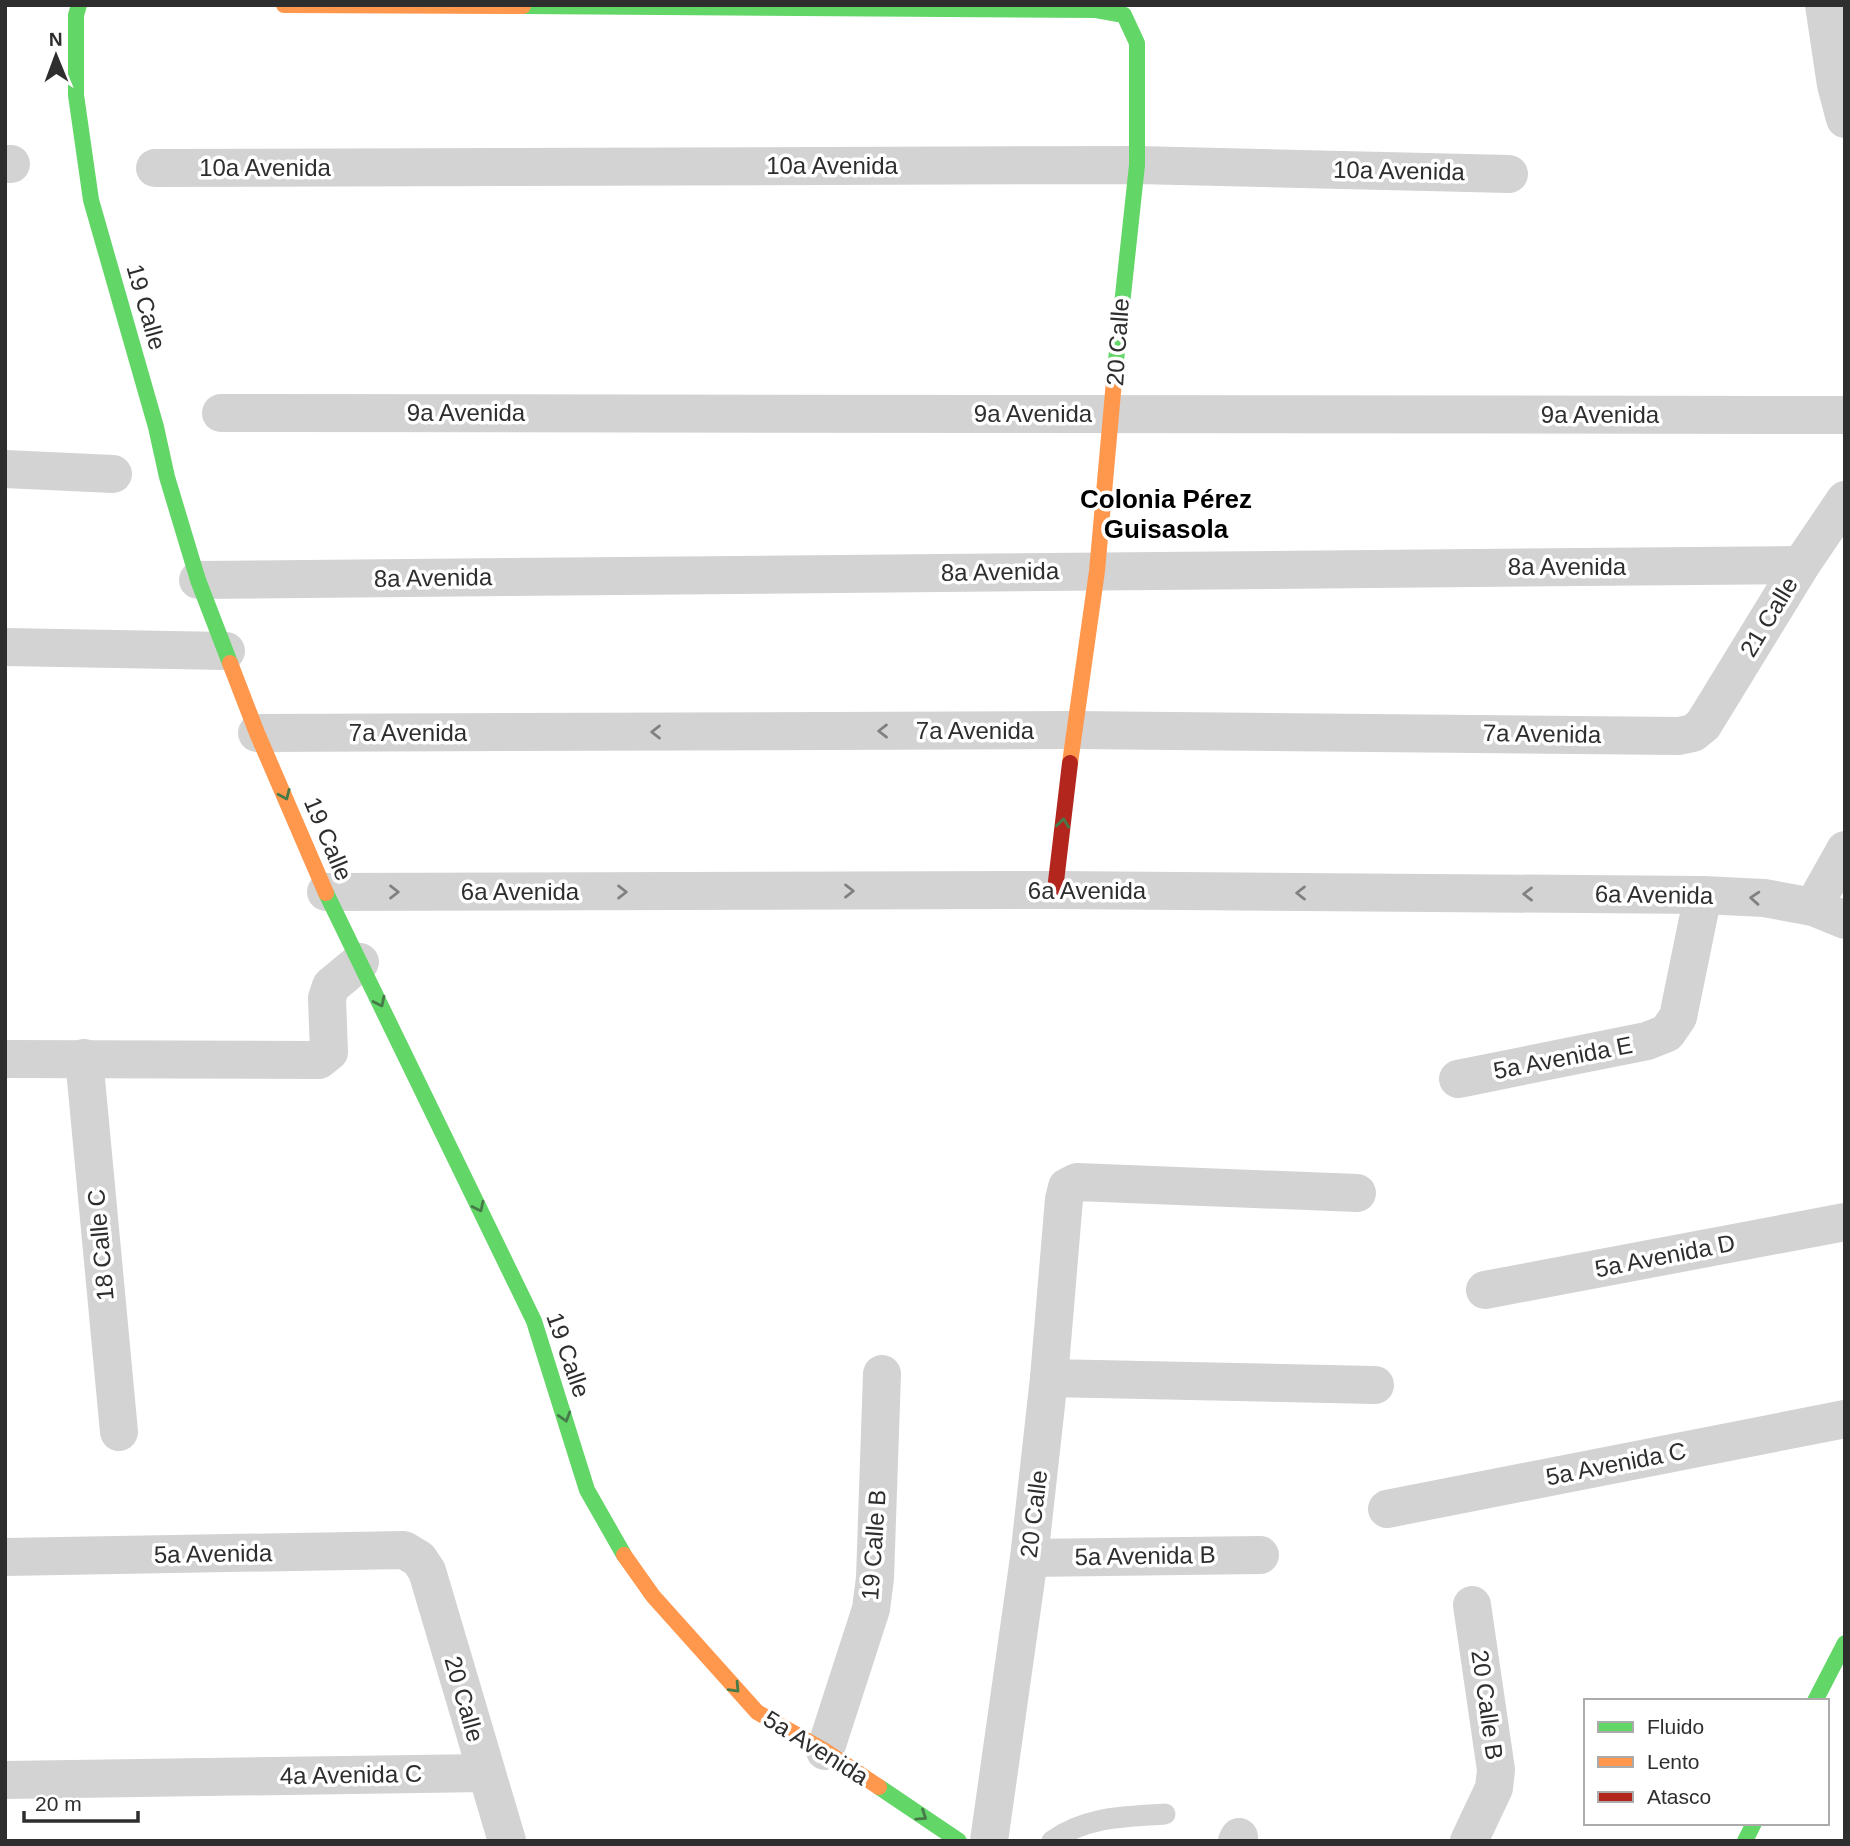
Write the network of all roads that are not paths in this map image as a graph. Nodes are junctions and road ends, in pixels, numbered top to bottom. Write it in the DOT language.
graph roads {
  1 [pos="79,5"];
  2 [pos="284,5"];
  3 [pos="1824,5"];
  4 [pos="1845,118"];
  5 [pos="1137,165"];
  6 [pos="155,168"];
  7 [pos="1509,174"];
  8 [pos="221,413"];
  9 [pos="1112,414"];
  10 [pos="1845,415"];
  11 [pos="5,469"];
  12 [pos="113,474"];
  13 [pos="1845,500"];
  14 [pos="1801,565"];
  15 [pos="1097,571"];
  16 [pos="198,580"];
  17 [pos="5,647"];
  18 [pos="226,651"];
  19 [pos="1074,730"];
  20 [pos="257,733"];
  21 [pos="1693,733"];
  22 [pos="1845,850"];
  23 [pos="1055,891"];
  24 [pos="326,892"];
  25 [pos="1703,895"];
  26 [pos="1829,914"];
  27 [pos="360,962"];
  28 [pos="84,1058"];
  29 [pos="5,1059"];
  30 [pos="1458,1079"];
  31 [pos="1357,1193"];
  32 [pos="1845,1222"];
  33 [pos="1485,1290"];
  34 [pos="882,1374"];
  35 [pos="1049,1378"];
  36 [pos="1375,1385"];
  37 [pos="1845,1419"];
  38 [pos="119,1432"];
  39 [pos="1387,1509"];
  40 [pos="1260,1555"];
  41 [pos="5,1557"];
  42 [pos="1029,1558"];
  43 [pos="419,1559"];
  44 [pos="1472,1605"];
  45 [pos="689,1638"];
  46 [pos="1845,1643"];
  47 [pos="1816,1699"];
  48 [pos="825,1751"];
  49 [pos="486,1773"];
  50 [pos="5,1780"];
  51 [pos="1165,1814"];
  52 [pos="1753,1825"];
  53 [pos="507,1841"];
  54 [pos="959,1841"];
  55 [pos="989,1841"];
  56 [pos="1052,1841"];
  57 [pos="1469,1841"];
  58 [pos="1745,1841"];
  1 -- 16 [label="street, 19 Calle"];
  2 -- 5 [label="street, 20 Calle"];
  3 -- 4 [label="street"];
  5 -- 6 [label="street, 10a Avenida"];
  5 -- 7 [label="street, 10a Avenida"];
  5 -- 9 [label="street, 20 Calle"];
  8 -- 9 [label="street, 9a Avenida"];
  9 -- 10 [label="street, 9a Avenida"];
  9 -- 15 [label="street, 20 Calle"];
  11 -- 12 [label="street"];
  13 -- 14 [label="street, 21 Calle"];
  14 -- 15 [label="street, 8a Avenida"];
  14 -- 21 [label="street, 21 Calle"];
  15 -- 16 [label="street, 8a Avenida"];
  15 -- 19 [label="street, 20 Calle"];
  16 -- 18 [label="street, 19 Calle"];
  17 -- 18 [label="street"];
  18 -- 20 [label="street, 19 Calle"];
  19 -- 20 [label="street, 7a Avenida, one-way"];
  19 -- 21 [label="street, 7a Avenida"];
  23 -- 19 [label="street, 20 Calle, one-way"];
  20 -- 24 [label="street, 19 Calle, one-way"];
  22 -- 26 [label="street"];
  24 -- 23 [label="street, 6a Avenida, one-way"];
  25 -- 23 [label="street, 6a Avenida, one-way"];
  24 -- 27 [label="street, 19 Calle"];
  26 -- 25 [label="street, 6a Avenida, one-way"];
  25 -- 30 [label="street, 5a Avenida E"];
  27 -- 28 [label="street"];
  27 -- 45 [label="street, 19 Calle, one-way"];
  28 -- 29 [label="street"];
  28 -- 38 [label="street, 18 Calle C"];
  31 -- 35 [label="street, 20 Calle"];
  32 -- 33 [label="street, 5a Avenida D"];
  34 -- 48 [label="street, 19 Calle B"];
  35 -- 36 [label="street"];
  35 -- 42 [label="street, 20 Calle"];
  37 -- 39 [label="street, 5a Avenida C"];
  40 -- 42 [label="street, 5a Avenida B"];
  41 -- 43 [label="street, 5a Avenida"];
  42 -- 55 [label="street, 20 Calle"];
  43 -- 49 [label="street, 20 Calle"];
  44 -- 57 [label="street, 20 Calle B"];
  45 -- 48 [label="street, 5a Avenida, one-way"];
  46 -- 47 [label="street"];
  48 -- 54 [label="street, 5a Avenida, one-way"];
  49 -- 50 [label="street, 4a Avenida C"];
  49 -- 53 [label="street, 20 Calle"];
  51 -- 56 [label="lane"];
  52 -- 58 [label="street"];
}
